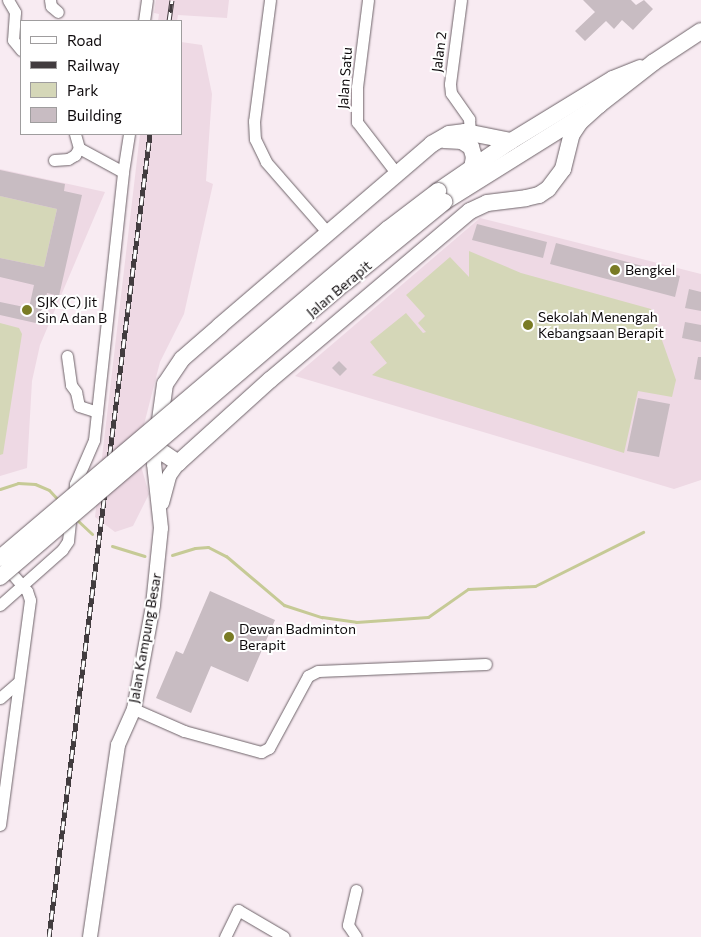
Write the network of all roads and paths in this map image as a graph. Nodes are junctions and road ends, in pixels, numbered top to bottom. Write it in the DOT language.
graph roads {
  1 [pos="8,0"];
  2 [pos="50,0"];
  3 [pos="147,0"];
  4 [pos="270,0"];
  5 [pos="368,0"];
  6 [pos="461,0"];
  7 [pos="58,12"];
  8 [pos="144,20"];
  9 [pos="701,31"];
  10 [pos="20,49"];
  11 [pos="654,62"];
  12 [pos="599,105"];
  13 [pos="470,132"];
  14 [pos="75,135"];
  15 [pos="129,135"];
  16 [pos="440,140"];
  17 [pos="511,141"];
  18 [pos="539,142"];
  19 [pos="79,148"];
  20 [pos="54,160"];
  21 [pos="472,168"];
  22 [pos="563,169"];
  23 [pos="123,172"];
  24 [pos="397,174"];
  25 [pos="441,197"];
  26 [pos="328,233"];
  27 [pos="67,356"];
  28 [pos="97,412"];
  29 [pos="156,448"];
  30 [pos="178,463"];
  31 [pos="161,515"];
  32 [pos="0,559"];
  33 [pos="0,577"];
  34 [pos="22,585"];
  35 [pos="0,605"];
  36 [pos="486,664"];
  37 [pos="17,683"];
  38 [pos="0,698"];
  39 [pos="134,709"];
  40 [pos="0,825"];
  41 [pos="356,890"];
  42 [pos="90,937"];
  43 [pos="225,937"];
  44 [pos="284,937"];
  45 [pos="356,937"];
  1 -- 10 [label="street"];
  2 -- 7 [label="street"];
  3 -- 8 [label="street"];
  4 -- 26 [label="street"];
  5 -- 24 [label="street, Jalan Satu"];
  6 -- 13 [label="street, Jalan 2"];
  9 -- 11 [label="main road, Jalan Berapit"];
  11 -- 12 [label="main road, Jalan Berapit"];
  11 -- 17 [label="main road"];
  12 -- 18 [label="main road, Jalan Berapit"];
  12 -- 22 [label="main road"];
  13 -- 16 [label="main road"];
  13 -- 17 [label="main road"];
  14 -- 19 [label="street"];
  15 -- 23 [label="street"];
  16 -- 21 [label="main road"];
  16 -- 24 [label="main road"];
  17 -- 21 [label="main road"];
  18 -- 22 [label="main road"];
  18 -- 25 [label="main road, Jalan Berapit"];
  19 -- 20 [label="street"];
  19 -- 23 [label="street"];
  21 -- 25 [label="main road"];
  22 -- 30 [label="main road"];
  23 -- 28 [label="street"];
  24 -- 26 [label="main road"];
  25 -- 32 [label="main road, bridge"];
  25 -- 33 [label="main road, Jalan Berapit, bridge"];
  26 -- 29 [label="main road"];
  27 -- 28 [label="street"];
  28 -- 34 [label="street"];
  29 -- 30 [label="main road"];
  29 -- 31 [label="street"];
  30 -- 31 [label="street"];
  31 -- 39 [label="street, Jalan Kampung Besar"];
  32 -- 34 [label="street"];
  34 -- 35 [label="street"];
  34 -- 37 [label="street"];
  36 -- 39 [label="street"];
  37 -- 38 [label="street"];
  37 -- 40 [label="street"];
  39 -- 42 [label="street, Jalan Kampung Besar"];
  41 -- 45 [label="street"];
  43 -- 44 [label="street"];
}
